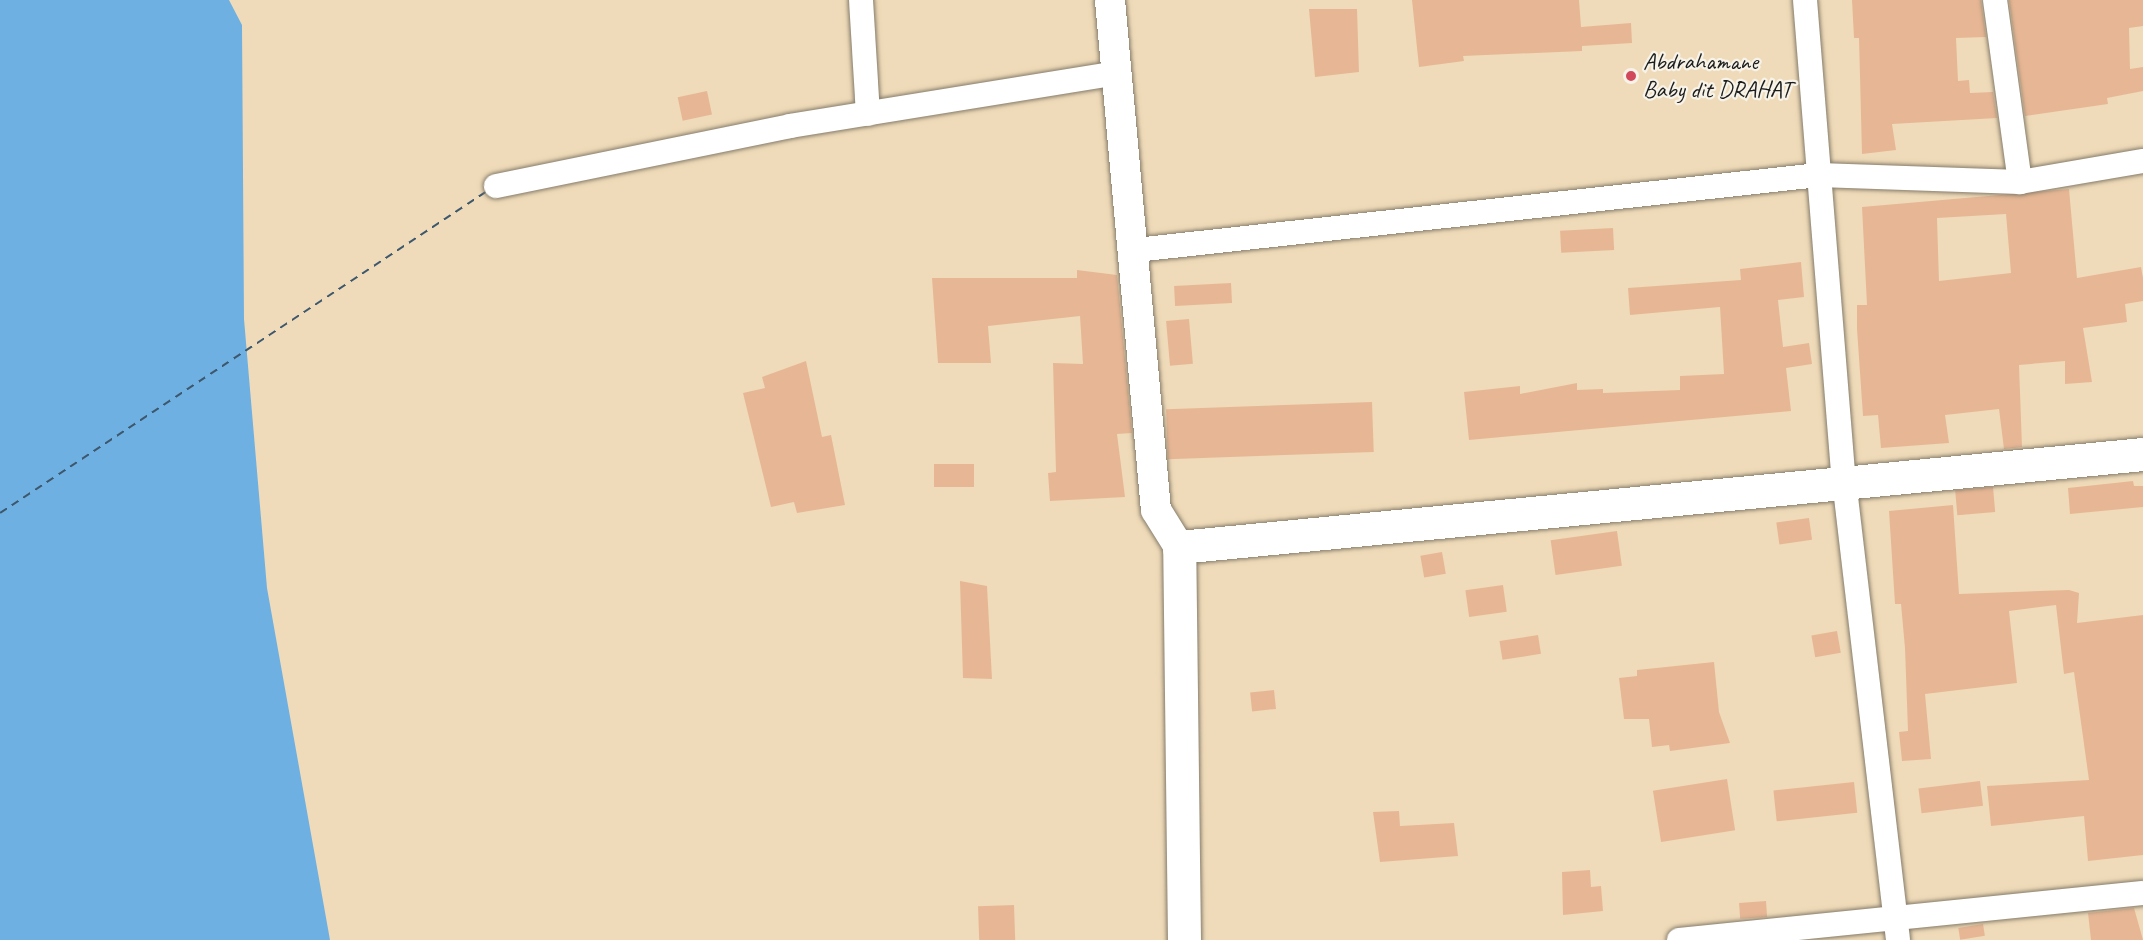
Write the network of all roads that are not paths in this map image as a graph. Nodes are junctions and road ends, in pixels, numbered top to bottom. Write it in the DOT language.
graph roads {
  1 [pos="861,0"];
  2 [pos="1110,0"];
  3 [pos="1805,0"];
  4 [pos="1995,0"];
  5 [pos="1116,73"];
  6 [pos="868,114"];
  7 [pos="2143,161"];
  8 [pos="1819,175"];
  9 [pos="2020,182"];
  10 [pos="496,186"];
  11 [pos="1136,250"];
  12 [pos="2143,454"];
  13 [pos="1844,480"];
  14 [pos="1179,547"];
  15 [pos="2143,893"];
  16 [pos="1897,930"];
  17 [pos="1184,940"];
  18 [pos="1679,940"];
  1 -- 6 [label="street"];
  2 -- 5 [label="street"];
  3 -- 8 [label="street"];
  4 -- 9 [label="street"];
  5 -- 6 [label="street"];
  5 -- 11 [label="street"];
  6 -- 10 [label="street"];
  7 -- 9 [label="street"];
  8 -- 9 [label="street"];
  8 -- 11 [label="street"];
  8 -- 13 [label="street"];
  11 -- 14 [label="street"];
  12 -- 13 [label="main road"];
  13 -- 14 [label="main road"];
  13 -- 16 [label="street"];
  14 -- 17 [label="main road"];
  15 -- 16 [label="street"];
  16 -- 18 [label="street"];
}
